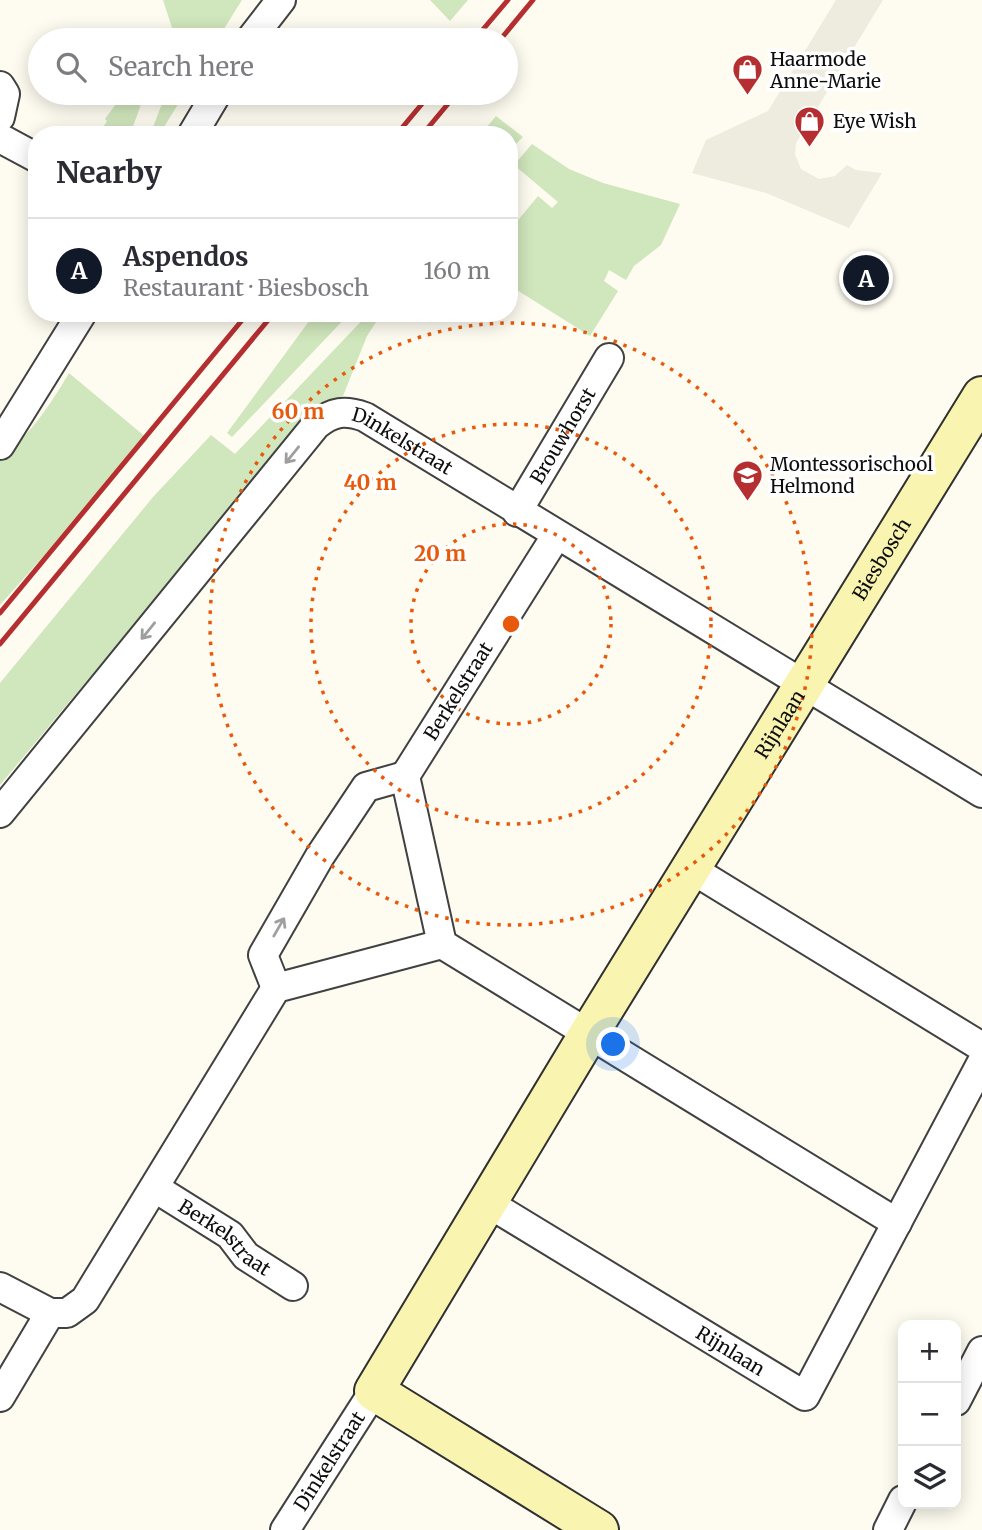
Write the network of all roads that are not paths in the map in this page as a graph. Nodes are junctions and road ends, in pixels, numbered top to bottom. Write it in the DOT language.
graph roads {
  1 [pos="281,0"];
  2 [pos="259,28"];
  3 [pos="0,86"];
  4 [pos="210,105"];
  5 [pos="0,117"];
  6 [pos="197,126"];
  7 [pos="0,138"];
  8 [pos="28,153"];
  9 [pos="76,322"];
  10 [pos="609,358"];
  11 [pos="982,396"];
  12 [pos="0,445"];
  13 [pos="517,512"];
  14 [pos="556,536"];
  15 [pos="805,686"];
  16 [pos="405,776"];
  17 [pos="982,793"];
  18 [pos="0,813"];
  19 [pos="692,870"];
  20 [pos="442,944"];
  21 [pos="276,988"];
  22 [pos="588,1035"];
  23 [pos="982,1047"];
  24 [pos="982,1062"];
  25 [pos="155,1188"];
  26 [pos="488,1203"];
  27 [pos="897,1223"];
  28 [pos="293,1286"];
  29 [pos="0,1287"];
  30 [pos="50,1313"];
  31 [pos="982,1351"];
  32 [pos="374,1391"];
  33 [pos="961,1391"];
  34 [pos="0,1397"];
  35 [pos="898,1509"];
  36 [pos="285,1530"];
  37 [pos="599,1530"];
  38 [pos="888,1530"];
  1 -- 2 [label="street"];
  3 -- 5 [label="street"];
  4 -- 6 [label="street"];
  7 -- 8 [label="street"];
  9 -- 12 [label="street"];
  10 -- 13 [label="street, Brouwhorst"];
  11 -- 15 [label="street, Biesbosch"];
  13 -- 14 [label="street, Dinkelstraat"];
  13 -- 18 [label="street, Dinkelstraat, one-way"];
  14 -- 15 [label="street, Dinkelstraat"];
  14 -- 16 [label="street, Berkelstraat"];
  15 -- 17 [label="street, Rijnlaan"];
  15 -- 19 [label="street, Rijnlaan"];
  16 -- 20 [label="street"];
  21 -- 16 [label="street, one-way"];
  19 -- 22 [label="street, Rijnlaan"];
  19 -- 23 [label="street"];
  20 -- 21 [label="street"];
  20 -- 22 [label="street"];
  21 -- 25 [label="street, Berkelstraat"];
  22 -- 26 [label="street, Rijnlaan"];
  22 -- 27 [label="street"];
  24 -- 27 [label="street, Rijnlaan"];
  25 -- 28 [label="street, Berkelstraat"];
  25 -- 30 [label="street, Berkelstraat"];
  26 -- 27 [label="street, Rijnlaan"];
  26 -- 32 [label="street, Rijnlaan"];
  29 -- 30 [label="street"];
  30 -- 34 [label="street"];
  31 -- 33 [label="street"];
  32 -- 36 [label="street, Dinkelstraat"];
  32 -- 37 [label="street"];
  35 -- 38 [label="street"];
}
